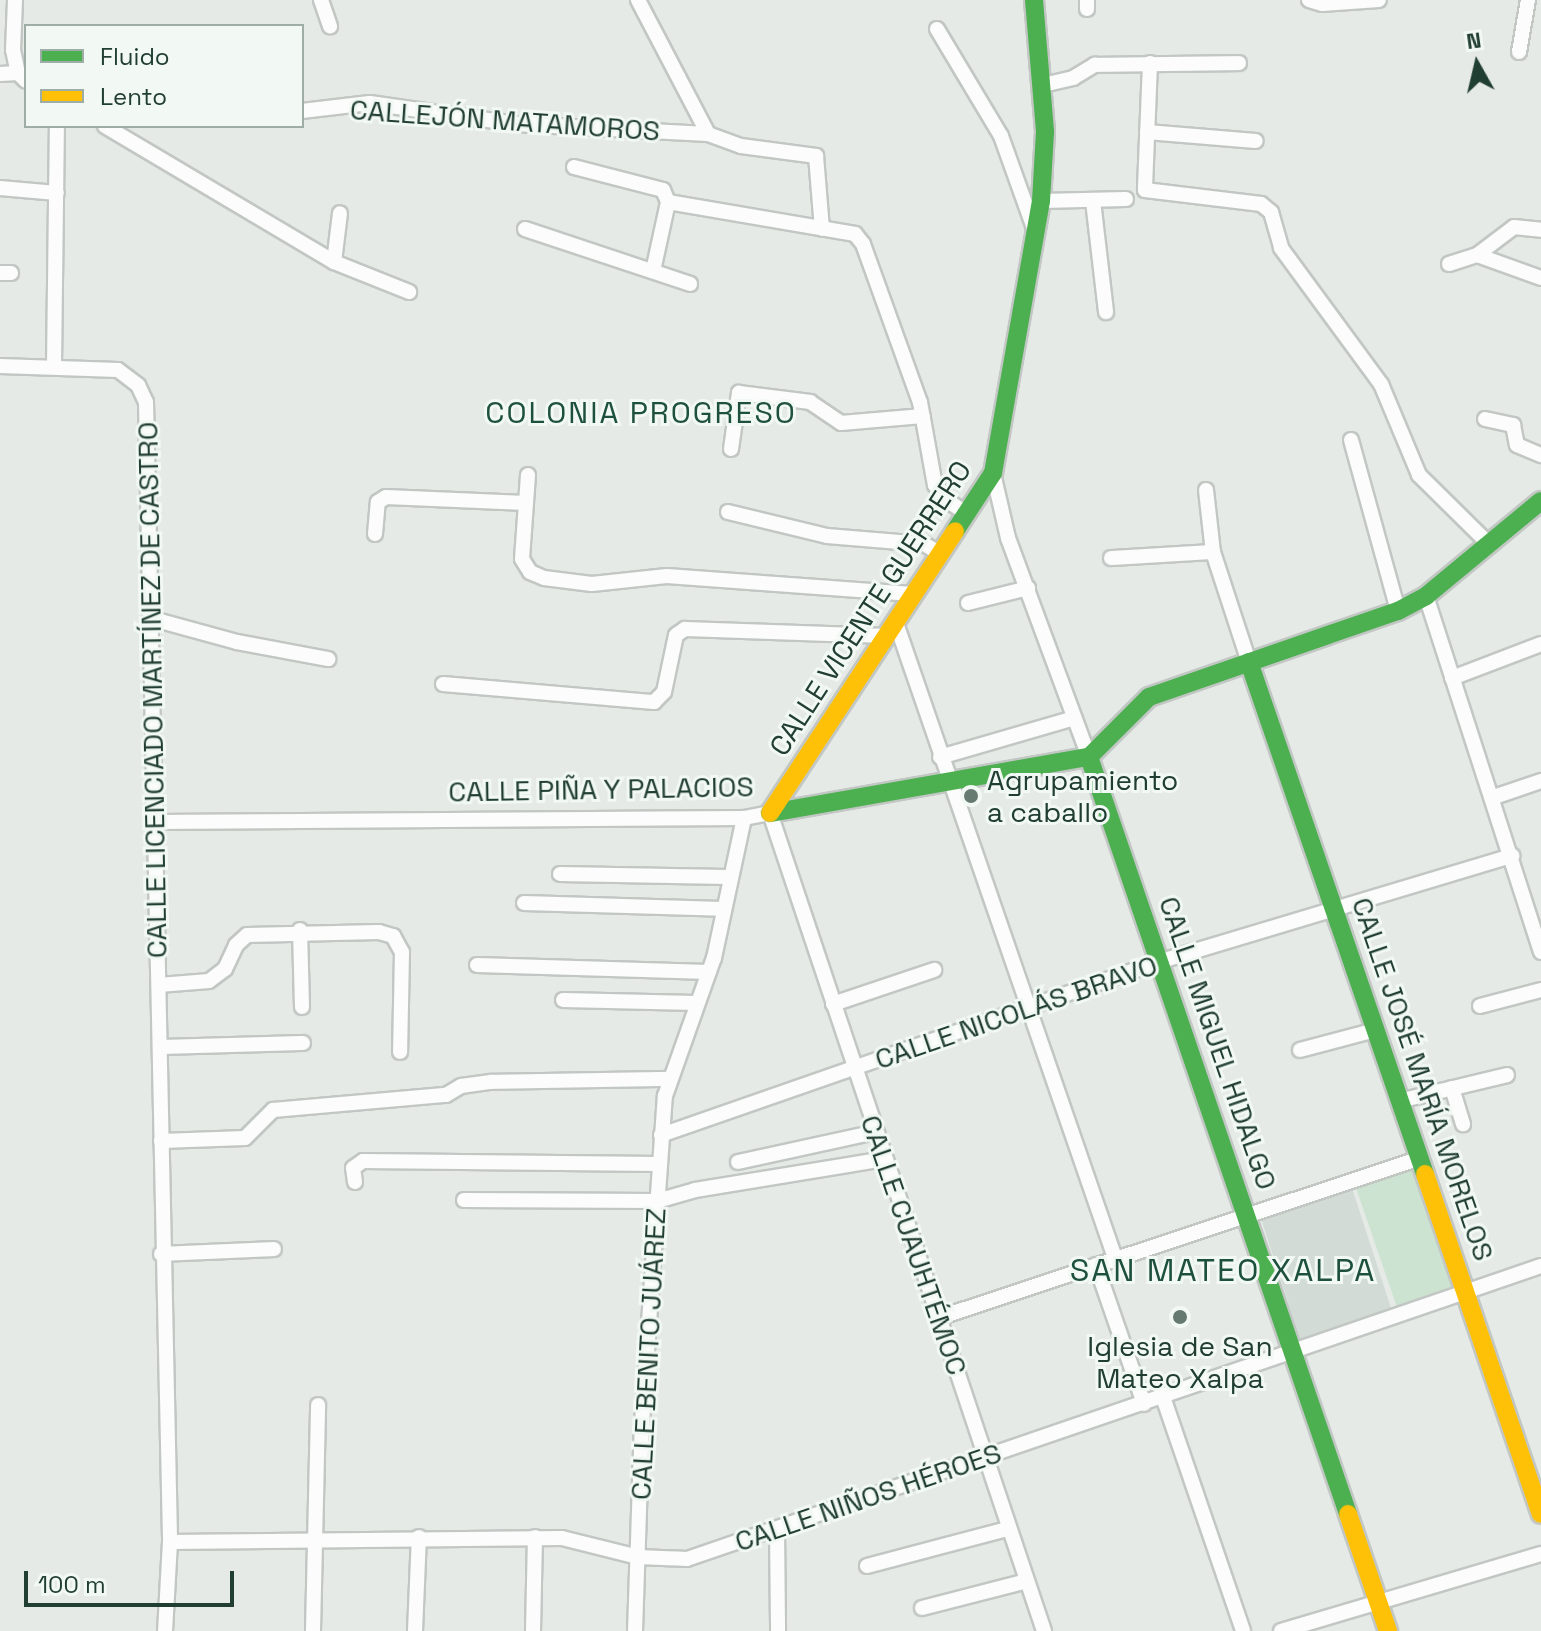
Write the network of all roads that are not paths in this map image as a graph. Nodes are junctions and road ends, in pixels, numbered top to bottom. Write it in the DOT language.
graph roads {
  1 [pos="15,0"];
  2 [pos="321,0"];
  3 [pos="638,0"];
  4 [pos="1034,0"];
  5 [pos="1309,0"];
  6 [pos="1379,0"];
  7 [pos="1528,0"];
  8 [pos="330,26"];
  9 [pos="937,29"];
  10 [pos="1519,52"];
  11 [pos="1150,63"];
  12 [pos="1239,63"];
  13 [pos="0,74"];
  14 [pos="22,77"];
  15 [pos="1043,85"];
  16 [pos="304,111"];
  17 [pos="57,128"];
  18 [pos="108,128"];
  19 [pos="1147,132"];
  20 [pos="708,134"];
  21 [pos="1256,141"];
  22 [pos="574,167"];
  23 [pos="0,188"];
  24 [pos="57,193"];
  25 [pos="1126,199"];
  26 [pos="1041,201"];
  27 [pos="1093,201"];
  28 [pos="668,202"];
  29 [pos="340,213"];
  30 [pos="525,229"];
  31 [pos="822,229"];
  32 [pos="1541,230"];
  33 [pos="1035,231"];
  34 [pos="1477,255"];
  35 [pos="334,262"];
  36 [pos="1449,264"];
  37 [pos="653,271"];
  38 [pos="1541,278"];
  39 [pos="690,284"];
  40 [pos="409,292"];
  41 [pos="1106,312"];
  42 [pos="54,365"];
  43 [pos="0,366"];
  44 [pos="923,416"];
  45 [pos="1485,419"];
  46 [pos="1351,440"];
  47 [pos="731,449"];
  48 [pos="1541,455"];
  49 [pos="993,473"];
  50 [pos="528,475"];
  51 [pos="1206,490"];
  52 [pos="1541,501"];
  53 [pos="526,503"];
  54 [pos="728,512"];
  55 [pos="964,512"];
  56 [pos="375,534"];
  57 [pos="1490,545"];
  58 [pos="1213,552"];
  59 [pos="939,553"];
  60 [pos="1111,558"];
  61 [pos="1028,588"];
  62 [pos="912,594"];
  63 [pos="1426,596"];
  64 [pos="968,603"];
  65 [pos="1398,611"];
  66 [pos="153,619"];
  67 [pos="892,630"];
  68 [pos="1541,644"];
  69 [pos="328,659"];
  70 [pos="1249,662"];
  71 [pos="1452,678"];
  72 [pos="443,684"];
  73 [pos="1074,718"];
  74 [pos="940,757"];
  75 [pos="1089,757"];
  76 [pos="947,780"];
  77 [pos="1541,781"];
  78 [pos="1494,797"];
  79 [pos="770,813"];
  80 [pos="744,818"];
  81 [pos="157,822"];
  82 [pos="1512,856"];
  83 [pos="560,874"];
  84 [pos="727,877"];
  85 [pos="524,903"];
  86 [pos="1335,906"];
  87 [pos="722,909"];
  88 [pos="1538,927"];
  89 [pos="300,930"];
  90 [pos="1541,952"];
  91 [pos="1158,962"];
  92 [pos="477,965"];
  93 [pos="934,970"];
  94 [pos="709,972"];
  95 [pos="159,985"];
  96 [pos="1541,990"];
  97 [pos="563,1000"];
  98 [pos="696,1003"];
  99 [pos="833,1004"];
  100 [pos="1480,1006"];
  101 [pos="302,1007"];
  102 [pos="1027,1008"];
  103 [pos="1375,1030"];
  104 [pos="303,1043"];
  105 [pos="160,1047"];
  106 [pos="1300,1050"];
  107 [pos="400,1052"];
  108 [pos="854,1069"];
  109 [pos="1507,1075"];
  110 [pos="668,1079"];
  111 [pos="1452,1088"];
  112 [pos="1399,1101"];
  113 [pos="1463,1124"];
  114 [pos="876,1132"];
  115 [pos="661,1135"];
  116 [pos="161,1141"];
  117 [pos="1421,1158"];
  118 [pos="885,1159"];
  119 [pos="738,1162"];
  120 [pos="659,1164"];
  121 [pos="355,1182"];
  122 [pos="464,1200"];
  123 [pos="657,1201"];
  124 [pos="1247,1214"];
  125 [pos="274,1249"];
  126 [pos="161,1254"];
  127 [pos="1115,1258"];
  128 [pos="1096,1265"];
  129 [pos="1541,1266"];
  130 [pos="1465,1289"];
  131 [pos="938,1318"];
  132 [pos="1294,1351"];
  133 [pos="1163,1397"];
  134 [pos="1144,1404"];
  135 [pos="318,1405"];
  136 [pos="985,1457"];
  137 [pos="1541,1514"];
  138 [pos="777,1529"];
  139 [pos="1007,1529"];
  140 [pos="314,1537"];
  141 [pos="419,1537"];
  142 [pos="535,1537"];
  143 [pos="170,1542"];
  144 [pos="1541,1554"];
  145 [pos="638,1557"];
  146 [pos="867,1566"];
  147 [pos="1027,1581"];
  148 [pos="1378,1601"];
  149 [pos="922,1608"];
  150 [pos="166,1626"];
  151 [pos="313,1631"];
  152 [pos="415,1631"];
  153 [pos="533,1631"];
  154 [pos="635,1631"];
  155 [pos="778,1631"];
  156 [pos="1044,1631"];
  157 [pos="1243,1631"];
  158 [pos="1281,1631"];
  159 [pos="1388,1631"];
  1 -- 14 [label="street"];
  2 -- 8 [label="street"];
  3 -- 20 [label="street"];
  4 -- 15 [label="main road, CALLE VICENTE GUERRERO"];
  5 -- 6 [label="street"];
  7 -- 10 [label="street"];
  9 -- 33 [label="street"];
  11 -- 12 [label="street"];
  11 -- 15 [label="street"];
  11 -- 19 [label="street"];
  13 -- 14 [label="street"];
  15 -- 26 [label="main road, CALLE VICENTE GUERRERO"];
  16 -- 20 [label="street, CALLEJÓN MATAMOROS"];
  17 -- 24 [label="street"];
  18 -- 35 [label="street"];
  19 -- 21 [label="street"];
  19 -- 57 [label="street"];
  20 -- 31 [label="street, CALLEJÓN MATAMOROS"];
  22 -- 28 [label="street"];
  23 -- 24 [label="street"];
  24 -- 42 [label="street"];
  25 -- 27 [label="street"];
  26 -- 27 [label="street"];
  26 -- 33 [label="main road, CALLE VICENTE GUERRERO"];
  27 -- 41 [label="street"];
  28 -- 31 [label="street"];
  28 -- 37 [label="street"];
  29 -- 35 [label="street"];
  30 -- 37 [label="street"];
  31 -- 44 [label="street"];
  32 -- 34 [label="street"];
  33 -- 49 [label="main road, CALLE VICENTE GUERRERO"];
  34 -- 36 [label="street"];
  34 -- 38 [label="street"];
  35 -- 40 [label="street"];
  37 -- 39 [label="street"];
  42 -- 43 [label="street, CALLE LICENCIADO MARTÍNEZ DE CASTRO"];
  42 -- 66 [label="street, CALLE LICENCIADO MARTÍNEZ DE CASTRO"];
  44 -- 47 [label="street"];
  44 -- 55 [label="street"];
  45 -- 48 [label="street"];
  46 -- 65 [label="street"];
  49 -- 55 [label="main road, CALLE VICENTE GUERRERO"];
  49 -- 61 [label="street, CALLE MIGUEL HIDALGO"];
  50 -- 53 [label="street"];
  51 -- 58 [label="street"];
  52 -- 57 [label="main road"];
  53 -- 56 [label="street"];
  53 -- 62 [label="street"];
  54 -- 59 [label="street"];
  55 -- 59 [label="main road, CALLE VICENTE GUERRERO"];
  57 -- 63 [label="main road"];
  58 -- 60 [label="street"];
  58 -- 70 [label="street"];
  59 -- 62 [label="main road, CALLE VICENTE GUERRERO"];
  61 -- 64 [label="street"];
  61 -- 73 [label="street, CALLE MIGUEL HIDALGO"];
  62 -- 67 [label="main road, CALLE VICENTE GUERRERO"];
  63 -- 65 [label="main road"];
  63 -- 71 [label="street"];
  65 -- 70 [label="main road"];
  66 -- 69 [label="street"];
  66 -- 81 [label="street, CALLE LICENCIADO MARTÍNEZ DE CASTRO"];
  67 -- 72 [label="street"];
  67 -- 74 [label="street"];
  67 -- 79 [label="main road, CALLE VICENTE GUERRERO"];
  68 -- 71 [label="street"];
  70 -- 75 [label="main road"];
  70 -- 86 [label="main road, CALLE JOSÉ MARÍA MORELOS"];
  71 -- 78 [label="street"];
  73 -- 74 [label="street"];
  73 -- 75 [label="street, CALLE MIGUEL HIDALGO"];
  74 -- 76 [label="street"];
  75 -- 76 [label="main road, CALLE PIÑA Y PALACIOS"];
  75 -- 91 [label="main road, CALLE MIGUEL HIDALGO"];
  76 -- 79 [label="main road, CALLE PIÑA Y PALACIOS"];
  76 -- 102 [label="street"];
  77 -- 78 [label="street"];
  78 -- 82 [label="street"];
  79 -- 80 [label="street, CALLE PIÑA Y PALACIOS"];
  79 -- 99 [label="street, CALLE CUAUHTÉMOC"];
  80 -- 81 [label="street, CALLE PIÑA Y PALACIOS"];
  80 -- 84 [label="street, CALLE BENITO JUÁREZ"];
  81 -- 95 [label="street, CALLE LICENCIADO MARTÍNEZ DE CASTRO"];
  82 -- 86 [label="street, CALLE NICOLÁS BRAVO"];
  82 -- 88 [label="street"];
  83 -- 84 [label="street"];
  84 -- 87 [label="street, CALLE BENITO JUÁREZ"];
  85 -- 87 [label="street"];
  86 -- 91 [label="street, CALLE NICOLÁS BRAVO"];
  86 -- 103 [label="main road, CALLE JOSÉ MARÍA MORELOS"];
  87 -- 94 [label="street, CALLE BENITO JUÁREZ"];
  88 -- 90 [label="street"];
  89 -- 95 [label="street"];
  89 -- 101 [label="street"];
  89 -- 107 [label="street"];
  91 -- 102 [label="street, CALLE NICOLÁS BRAVO"];
  91 -- 124 [label="main road, CALLE MIGUEL HIDALGO"];
  92 -- 94 [label="street"];
  93 -- 99 [label="street"];
  94 -- 98 [label="street, CALLE BENITO JUÁREZ"];
  95 -- 105 [label="street, CALLE LICENCIADO MARTÍNEZ DE CASTRO"];
  96 -- 100 [label="street"];
  97 -- 98 [label="street"];
  98 -- 110 [label="street, CALLE BENITO JUÁREZ"];
  99 -- 108 [label="street, CALLE CUAUHTÉMOC"];
  102 -- 108 [label="street, CALLE NICOLÁS BRAVO"];
  102 -- 127 [label="street"];
  103 -- 106 [label="street"];
  103 -- 112 [label="main road, CALLE JOSÉ MARÍA MORELOS"];
  104 -- 105 [label="street"];
  105 -- 116 [label="street, CALLE LICENCIADO MARTÍNEZ DE CASTRO"];
  108 -- 114 [label="street, CALLE CUAUHTÉMOC"];
  108 -- 115 [label="street, CALLE NICOLÁS BRAVO"];
  109 -- 111 [label="street"];
  110 -- 115 [label="street, CALLE BENITO JUÁREZ"];
  110 -- 116 [label="street"];
  111 -- 112 [label="street"];
  111 -- 113 [label="street"];
  112 -- 117 [label="main road, CALLE JOSÉ MARÍA MORELOS"];
  114 -- 118 [label="street, CALLE CUAUHTÉMOC"];
  114 -- 119 [label="street"];
  115 -- 120 [label="street, CALLE BENITO JUÁREZ"];
  116 -- 126 [label="street, CALLE LICENCIADO MARTÍNEZ DE CASTRO"];
  117 -- 124 [label="street"];
  117 -- 130 [label="main road, CALLE JOSÉ MARÍA MORELOS"];
  118 -- 123 [label="street"];
  118 -- 131 [label="street, CALLE CUAUHTÉMOC"];
  120 -- 121 [label="street"];
  120 -- 123 [label="street, CALLE BENITO JUÁREZ"];
  122 -- 123 [label="street"];
  123 -- 145 [label="street, CALLE BENITO JUÁREZ"];
  124 -- 127 [label="street"];
  124 -- 132 [label="main road, CALLE MIGUEL HIDALGO"];
  125 -- 126 [label="street"];
  126 -- 143 [label="street, CALLE LICENCIADO MARTÍNEZ DE CASTRO"];
  127 -- 128 [label="street"];
  128 -- 131 [label="street"];
  128 -- 134 [label="street"];
  129 -- 130 [label="street, CALLE NIÑOS HÉROES"];
  130 -- 132 [label="street, CALLE NIÑOS HÉROES"];
  130 -- 137 [label="main road, CALLE JOSÉ MARÍA MORELOS"];
  131 -- 136 [label="street, CALLE CUAUHTÉMOC"];
  132 -- 133 [label="street, CALLE NIÑOS HÉROES"];
  132 -- 148 [label="main road, CALLE MIGUEL HIDALGO"];
  133 -- 134 [label="street, CALLE NIÑOS HÉROES"];
  133 -- 157 [label="street"];
  134 -- 136 [label="street, CALLE NIÑOS HÉROES"];
  135 -- 140 [label="street"];
  136 -- 138 [label="street, CALLE NIÑOS HÉROES"];
  136 -- 139 [label="street, CALLE CUAUHTÉMOC"];
  138 -- 145 [label="street, CALLE NIÑOS HÉROES"];
  138 -- 155 [label="street"];
  139 -- 146 [label="street"];
  139 -- 147 [label="street, CALLE CUAUHTÉMOC"];
  140 -- 141 [label="street, CALLE NIÑOS HÉROES"];
  140 -- 143 [label="street, CALLE NIÑOS HÉROES"];
  140 -- 151 [label="street"];
  141 -- 142 [label="street, CALLE NIÑOS HÉROES"];
  141 -- 152 [label="street"];
  142 -- 145 [label="street, CALLE NIÑOS HÉROES"];
  142 -- 153 [label="street"];
  143 -- 150 [label="street, CALLE LICENCIADO MARTÍNEZ DE CASTRO"];
  144 -- 148 [label="street"];
  145 -- 154 [label="street, CALLE BENITO JUÁREZ"];
  147 -- 149 [label="street"];
  147 -- 156 [label="street, CALLE CUAUHTÉMOC"];
  148 -- 158 [label="street"];
  148 -- 159 [label="main road, CALLE MIGUEL HIDALGO"];
}
